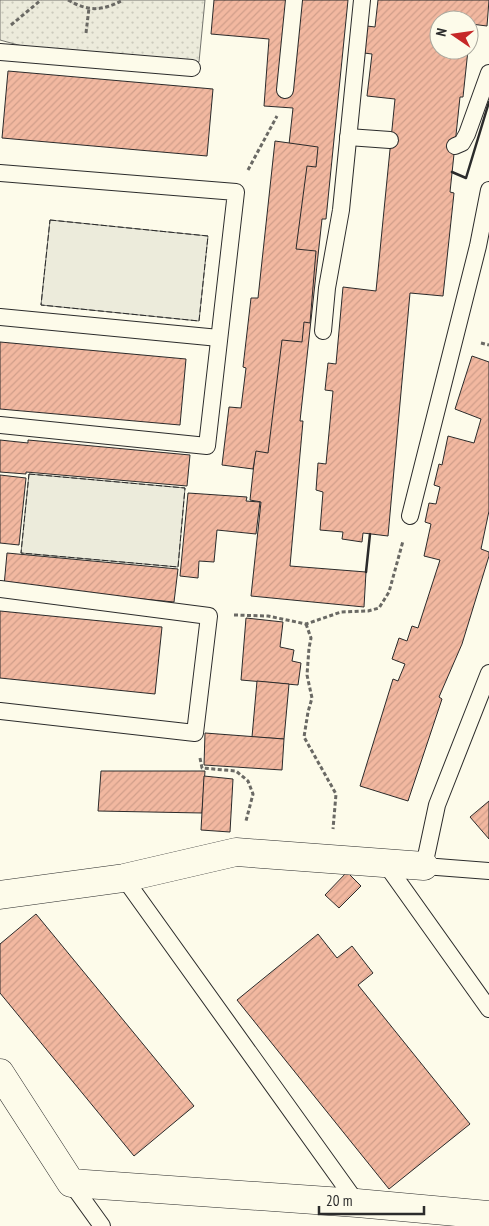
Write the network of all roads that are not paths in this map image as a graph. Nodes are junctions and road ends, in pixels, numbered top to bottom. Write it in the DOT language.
graph roads {
  1 [pos="294,0"];
  2 [pos="362,0"];
  3 [pos="0,52"];
  4 [pos="192,68"];
  5 [pos="489,73"];
  6 [pos="285,90"];
  7 [pos="348,137"];
  8 [pos="390,140"];
  9 [pos="455,146"];
  10 [pos="0,173"];
  11 [pos="489,190"];
  12 [pos="0,317"];
  13 [pos="323,331"];
  14 [pos="219,338"];
  15 [pos="0,425"];
  16 [pos="410,516"];
  17 [pos="0,589"];
  18 [pos="489,673"];
  19 [pos="0,712"];
  20 [pos="386,863"];
  21 [pos="424,866"];
  22 [pos="489,870"];
  23 [pos="124,878"];
  24 [pos="0,895"];
  25 [pos="489,1009"];
  26 [pos="0,1073"];
  27 [pos="72,1183"];
  28 [pos="357,1203"];
  29 [pos="489,1215"];
  30 [pos="431,1218"];
  31 [pos="102,1226"];
  1 -- 6 [label="lane"];
  2 -- 7 [label="lane"];
  3 -- 4 [label="lane"];
  5 -- 9 [label="lane"];
  7 -- 8 [label="lane"];
  7 -- 13 [label="lane"];
  10 -- 14 [label="lane"];
  11 -- 16 [label="lane"];
  12 -- 14 [label="lane"];
  14 -- 15 [label="lane"];
  17 -- 19 [label="lane"];
  18 -- 21 [label="lane"];
  20 -- 21 [label="street"];
  20 -- 23 [label="street"];
  20 -- 25 [label="lane"];
  21 -- 22 [label="lane"];
  23 -- 24 [label="street"];
  23 -- 28 [label="lane"];
  26 -- 27 [label="street"];
  27 -- 28 [label="street"];
  27 -- 31 [label="lane"];
  28 -- 30 [label="street"];
  29 -- 30 [label="street"];
}
